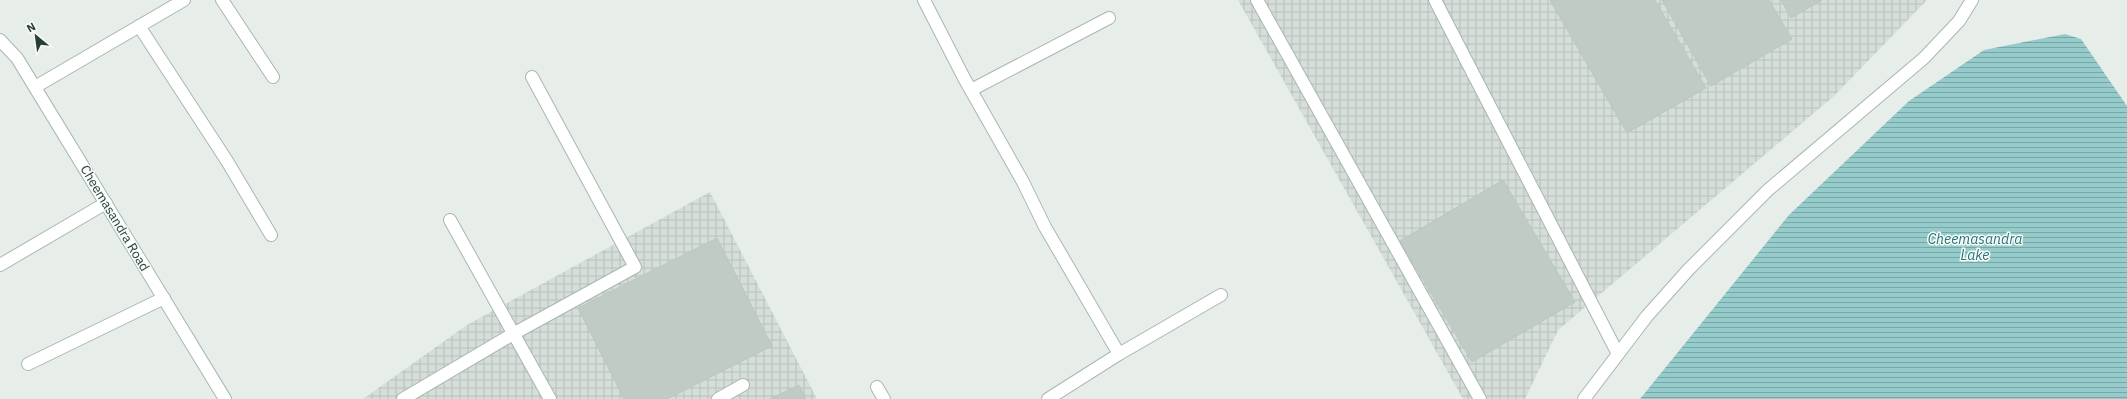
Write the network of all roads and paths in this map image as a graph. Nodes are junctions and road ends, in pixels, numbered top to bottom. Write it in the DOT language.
graph roads {
  1 [pos="184,0"];
  2 [pos="222,0"];
  3 [pos="924,0"];
  4 [pos="1257,0"];
  5 [pos="1435,0"];
  6 [pos="1972,0"];
  7 [pos="1109,18"];
  8 [pos="139,26"];
  9 [pos="0,40"];
  10 [pos="273,77"];
  11 [pos="532,77"];
  12 [pos="35,87"];
  13 [pos="971,90"];
  14 [pos="106,203"];
  15 [pos="450,220"];
  16 [pos="272,235"];
  17 [pos="0,265"];
  18 [pos="1221,295"];
  19 [pos="164,298"];
  20 [pos="513,334"];
  21 [pos="1119,354"];
  22 [pos="1618,354"];
  23 [pos="28,364"];
  24 [pos="744,385"];
  25 [pos="877,387"];
  26 [pos="225,399"];
  27 [pos="403,399"];
  28 [pos="550,399"];
  29 [pos="718,399"];
  30 [pos="884,399"];
  31 [pos="1048,399"];
  32 [pos="1480,399"];
  33 [pos="1584,399"];
  1 -- 8 [label="street"];
  2 -- 10 [label="street"];
  3 -- 13 [label="street"];
  4 -- 32 [label="street"];
  5 -- 22 [label="street"];
  6 -- 22 [label="street"];
  7 -- 13 [label="street"];
  8 -- 12 [label="street"];
  8 -- 16 [label="street"];
  9 -- 12 [label="street, Cheemasandra Road"];
  11 -- 20 [label="street"];
  12 -- 14 [label="street, Cheemasandra Road"];
  13 -- 21 [label="street"];
  14 -- 17 [label="street"];
  14 -- 19 [label="street, Cheemasandra Road"];
  15 -- 20 [label="street"];
  18 -- 21 [label="street"];
  19 -- 23 [label="street"];
  19 -- 26 [label="street, Cheemasandra Road"];
  20 -- 27 [label="street"];
  20 -- 28 [label="street"];
  21 -- 31 [label="street"];
  22 -- 33 [label="street"];
  24 -- 29 [label="street"];
  25 -- 30 [label="street"];
}
